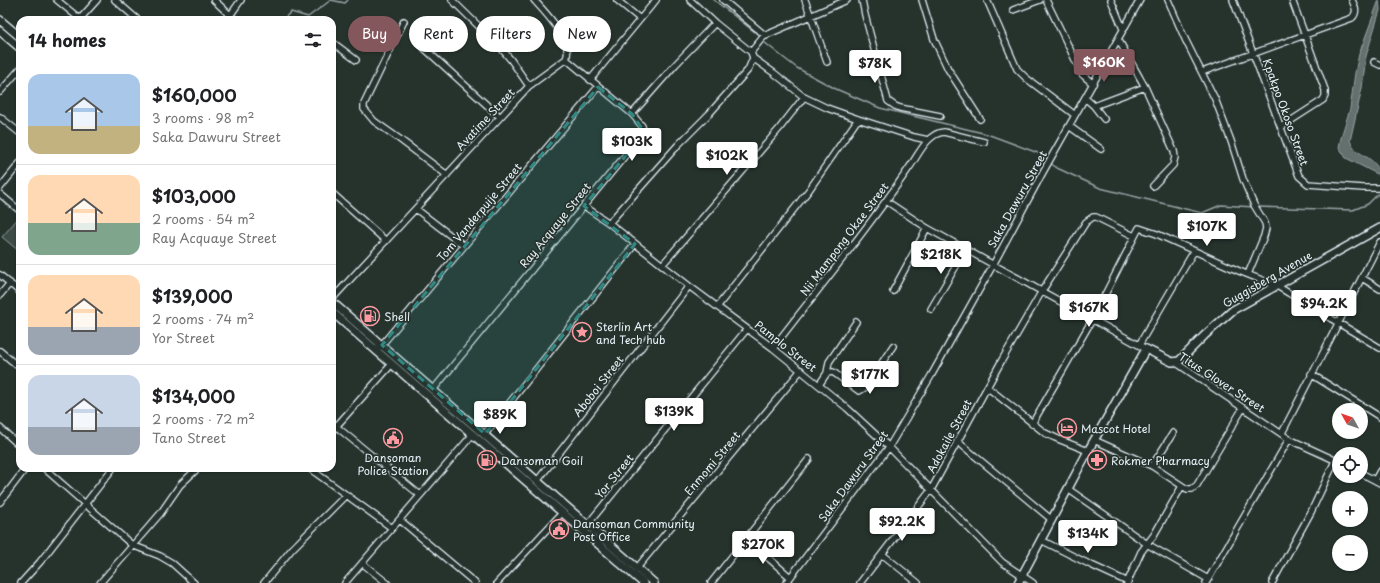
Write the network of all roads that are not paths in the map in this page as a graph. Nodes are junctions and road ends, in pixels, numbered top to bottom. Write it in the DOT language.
graph roads {
  1 [pos="57,0"];
  2 [pos="97,0"];
  3 [pos="115,0"];
  4 [pos="214,0"];
  5 [pos="241,0"];
  6 [pos="452,0"];
  7 [pos="534,0"];
  8 [pos="617,0"];
  9 [pos="656,0"];
  10 [pos="690,0"];
  11 [pos="723,0"];
  12 [pos="805,0"];
  13 [pos="848,0"];
  14 [pos="862,0"];
  15 [pos="922,0"];
  16 [pos="987,0"];
  17 [pos="1040,0"];
  18 [pos="1046,0"];
  19 [pos="1111,0"];
  20 [pos="1140,0"];
  21 [pos="1168,0"];
  22 [pos="1233,0"];
  23 [pos="1292,0"];
  24 [pos="1353,2"];
  25 [pos="1014,10"];
  26 [pos="75,16"];
  27 [pos="83,16"];
  28 [pos="133,16"];
  29 [pos="226,16"];
  30 [pos="229,16"];
  31 [pos="810,16"];
  32 [pos="640,19"];
  33 [pos="0,20"];
  34 [pos="404,21"];
  35 [pos="715,23"];
  36 [pos="1124,29"];
  37 [pos="0,31"];
  38 [pos="16,34"];
  39 [pos="1305,34"];
  40 [pos="765,36"];
  41 [pos="1118,39"];
  42 [pos="16,45"];
  43 [pos="336,45"];
  44 [pos="428,52"];
  45 [pos="751,52"];
  46 [pos="1254,53"];
  47 [pos="753,58"];
  48 [pos="566,59"];
  49 [pos="356,60"];
  50 [pos="827,62"];
  51 [pos="1374,62"];
  52 [pos="1380,65"];
  53 [pos="1202,72"];
  54 [pos="16,74"];
  55 [pos="590,80"];
  56 [pos="1093,84"];
  57 [pos="529,86"];
  58 [pos="598,87"];
  59 [pos="1145,87"];
  60 [pos="0,92"];
  61 [pos="804,98"];
  62 [pos="1085,98"];
  63 [pos="1094,106"];
  64 [pos="632,114"];
  65 [pos="1075,115"];
  66 [pos="940,116"];
  67 [pos="0,117"];
  68 [pos="500,117"];
  69 [pos="858,119"];
  70 [pos="980,119"];
  71 [pos="1104,119"];
  72 [pos="1069,126"];
  73 [pos="1280,127"];
  74 [pos="16,130"];
  75 [pos="928,140"];
  76 [pos="984,142"];
  77 [pos="1102,149"];
  78 [pos="16,168"];
  79 [pos="447,175"];
  80 [pos="1153,186"];
  81 [pos="0,188"];
  82 [pos="1380,188"];
  83 [pos="0,194"];
  84 [pos="336,197"];
  85 [pos="886,201"];
  86 [pos="584,206"];
  87 [pos="16,207"];
  88 [pos="416,209"];
  89 [pos="610,223"];
  90 [pos="927,228"];
  91 [pos="1379,230"];
  92 [pos="1134,236"];
  93 [pos="386,241"];
  94 [pos="1380,242"];
  95 [pos="636,244"];
  96 [pos="464,246"];
  97 [pos="966,250"];
  98 [pos="1194,251"];
  99 [pos="663,264"];
  100 [pos="993,265"];
  101 [pos="1248,274"];
  102 [pos="0,275"];
  103 [pos="1362,278"];
  104 [pos="10,283"];
  105 [pos="689,286"];
  106 [pos="1277,286"];
  107 [pos="16,288"];
  108 [pos="1380,289"];
  109 [pos="893,291"];
  110 [pos="1042,291"];
  111 [pos="0,295"];
  112 [pos="336,296"];
  113 [pos="336,304"];
  114 [pos="717,307"];
  115 [pos="931,309"];
  116 [pos="336,316"];
  117 [pos="1092,320"];
  118 [pos="856,322"];
  119 [pos="1338,322"];
  120 [pos="747,329"];
  121 [pos="893,346"];
  122 [pos="379,347"];
  123 [pos="1142,347"];
  124 [pos="772,348"];
  125 [pos="1380,348"];
  126 [pos="0,351"];
  127 [pos="1175,362"];
  128 [pos="392,364"];
  129 [pos="16,365"];
  130 [pos="801,370"];
  131 [pos="827,373"];
  132 [pos="1312,374"];
  133 [pos="819,385"];
  134 [pos="987,387"];
  135 [pos="433,390"];
  136 [pos="1243,408"];
  137 [pos="1380,417"];
  138 [pos="336,424"];
  139 [pos="1032,424"];
  140 [pos="0,428"];
  141 [pos="336,429"];
  142 [pos="1173,433"];
  143 [pos="1282,433"];
  144 [pos="474,434"];
  145 [pos="485,434"];
  146 [pos="1289,439"];
  147 [pos="1094,440"];
  148 [pos="16,442"];
  149 [pos="957,442"];
  150 [pos="889,447"];
  151 [pos="1088,451"];
  152 [pos="809,459"];
  153 [pos="1332,459"];
  154 [pos="1152,466"];
  155 [pos="1332,471"];
  156 [pos="1380,471"];
  157 [pos="23,472"];
  158 [pos="48,472"];
  159 [pos="110,472"];
  160 [pos="194,472"];
  161 [pos="314,472"];
  162 [pos="1368,477"];
  163 [pos="538,480"];
  164 [pos="1378,482"];
  165 [pos="1182,486"];
  166 [pos="1068,489"];
  167 [pos="931,490"];
  168 [pos="346,495"];
  169 [pos="420,495"];
  170 [pos="0,502"];
  171 [pos="85,505"];
  172 [pos="562,513"];
  173 [pos="400,520"];
  174 [pos="1052,520"];
  175 [pos="588,524"];
  176 [pos="392,528"];
  177 [pos="747,539"];
  178 [pos="1041,540"];
  179 [pos="1147,544"];
  180 [pos="132,545"];
  181 [pos="882,554"];
  182 [pos="362,563"];
  183 [pos="638,568"];
  184 [pos="790,577"];
  185 [pos="1020,580"];
  186 [pos="1207,581"];
  187 [pos="190,582"];
  188 [pos="1127,582"];
  189 [pos="21,583"];
  190 [pos="100,583"];
  191 [pos="264,583"];
  192 [pos="345,583"];
  193 [pos="387,583"];
  194 [pos="476,583"];
  195 [pos="497,583"];
  196 [pos="643,583"];
  197 [pos="654,583"];
  198 [pos="711,583"];
  199 [pos="786,583"];
  200 [pos="860,583"];
  201 [pos="918,583"];
  202 [pos="1033,583"];
  203 [pos="1272,583"];
  1 -- 26 [label="street"];
  2 -- 27 [label="street"];
  3 -- 28 [label="street"];
  4 -- 29 [label="street"];
  5 -- 30 [label="street"];
  6 -- 57 [label="street"];
  7 -- 48 [label="street"];
  8 -- 32 [label="street"];
  9 -- 32 [label="street"];
  10 -- 35 [label="street"];
  11 -- 40 [label="street"];
  12 -- 31 [label="street"];
  13 -- 31 [label="street"];
  14 -- 66 [label="street"];
  15 -- 70 [label="street"];
  16 -- 65 [label="street"];
  17 -- 25 [label="street"];
  18 -- 56 [label="street"];
  19 -- 36 [label="street"];
  20 -- 36 [label="street, Saka Dawuru Street"];
  21 -- 53 [label="street"];
  22 -- 46 [label="street, Kpakpo Okoso Street"];
  23 -- 39 [label="street"];
  24 -- 39 [label="street"];
  31 -- 40 [label="street"];
  31 -- 50 [label="street"];
  32 -- 55 [label="street"];
  33 -- 38 [label="main road"];
  34 -- 79 [label="street"];
  35 -- 45 [label="street"];
  35 -- 64 [label="street"];
  36 -- 41 [label="street, Saka Dawuru Street"];
  37 -- 42 [label="main road"];
  39 -- 46 [label="street"];
  39 -- 73 [label="street"];
  40 -- 45 [label="street"];
  41 -- 56 [label="street, Saka Dawuru Street"];
  41 -- 59 [label="street"];
  43 -- 49 [label="street"];
  44 -- 68 [label="street"];
  45 -- 47 [label="street"];
  46 -- 53 [label="street"];
  46 -- 73 [label="street, Kpakpo Okoso Street"];
  47 -- 61 [label="street"];
  47 -- 89 [label="street"];
  48 -- 55 [label="street"];
  48 -- 57 [label="street, Avatime Street"];
  51 -- 52 [label="street"];
  53 -- 101 [label="street"];
  54 -- 60 [label="street"];
  55 -- 58 [label="street, Ray Acquaye Street"];
  56 -- 62 [label="street, Saka Dawuru Street"];
  57 -- 68 [label="street, Avatime Street"];
  58 -- 64 [label="street, Ray Acquaye Street"];
  58 -- 96 [label="street, Tom Vanderpuije Street"];
  59 -- 63 [label="street"];
  59 -- 80 [label="street"];
  61 -- 69 [label="street"];
  61 -- 99 [label="street"];
  62 -- 63 [label="street"];
  62 -- 65 [label="street, Saka Dawuru Street"];
  63 -- 71 [label="street"];
  64 -- 86 [label="street, Ray Acquaye Street"];
  65 -- 72 [label="street, Saka Dawuru Street"];
  67 -- 74 [label="street"];
  68 -- 79 [label="street, Avatime Street"];
  69 -- 75 [label="street"];
  69 -- 114 [label="street"];
  72 -- 77 [label="street"];
  72 -- 100 [label="street, Saka Dawuru Street"];
  73 -- 82 [label="street, Kpakpo Okoso Street"];
  75 -- 76 [label="street"];
  75 -- 85 [label="street, Nii Mampong Okae Street"];
  78 -- 81 [label="street"];
  79 -- 88 [label="street, Avatime Street"];
  83 -- 87 [label="street"];
  84 -- 93 [label="street"];
  85 -- 90 [label="street, Titus Glover Street"];
  85 -- 124 [label="street, Nii Mampong Okae Street"];
  86 -- 89 [label="street, Pamplo Street"];
  86 -- 135 [label="street, Ray Acquaye Street"];
  88 -- 93 [label="street, Avatime Street"];
  88 -- 96 [label="street"];
  89 -- 95 [label="street, Pamplo Street"];
  90 -- 97 [label="street, Titus Glover Street"];
  90 -- 109 [label="street"];
  91 -- 106 [label="main road, Guggisberg Avenue"];
  92 -- 98 [label="street"];
  92 -- 110 [label="street, Adokaile Street"];
  92 -- 117 [label="street"];
  93 -- 112 [label="street, Avatime Street"];
  94 -- 103 [label="street"];
  95 -- 99 [label="street, Pamplo Street"];
  95 -- 145 [label="street"];
  96 -- 122 [label="street, Tom Vanderpuije Street"];
  97 -- 100 [label="street, Titus Glover Street"];
  97 -- 115 [label="street"];
  98 -- 101 [label="street"];
  98 -- 123 [label="street"];
  99 -- 105 [label="street, Pamplo Street"];
  100 -- 110 [label="street, Titus Glover Street"];
  100 -- 150 [label="street, Saka Dawuru Street"];
  101 -- 106 [label="street"];
  102 -- 104 [label="street"];
  103 -- 108 [label="street"];
  103 -- 119 [label="street"];
  104 -- 107 [label="street"];
  104 -- 111 [label="street"];
  105 -- 114 [label="street, Pamplo Street"];
  105 -- 163 [label="street, Aboboi Street"];
  106 -- 119 [label="street"];
  106 -- 127 [label="main road, Guggisberg Avenue"];
  110 -- 117 [label="street, Titus Glover Street"];
  110 -- 134 [label="street, Adokaile Street"];
  113 -- 122 [label="main road"];
  114 -- 120 [label="street, Pamplo Street"];
  116 -- 122 [label="main road"];
  117 -- 123 [label="street, Titus Glover Street"];
  117 -- 139 [label="street"];
  118 -- 131 [label="street"];
  119 -- 125 [label="street"];
  119 -- 132 [label="street"];
  120 -- 124 [label="street, Pamplo Street"];
  120 -- 175 [label="street, Yor Street"];
  121 -- 131 [label="street"];
  122 -- 128 [label="main road"];
  122 -- 135 [label="main road"];
  123 -- 127 [label="main road, Titus Glover Street"];
  123 -- 147 [label="main road"];
  124 -- 130 [label="street, Pamplo Street"];
  126 -- 129 [label="street"];
  127 -- 136 [label="street, Titus Glover Street"];
  128 -- 138 [label="street"];
  128 -- 144 [label="main road"];
  130 -- 133 [label="street, Pamplo Street"];
  130 -- 183 [label="street, Enmomi Street"];
  131 -- 133 [label="street"];
  132 -- 137 [label="street"];
  132 -- 143 [label="street"];
  133 -- 150 [label="street, Pamplo Street"];
  134 -- 139 [label="street"];
  134 -- 149 [label="street, Adokaile Street"];
  135 -- 145 [label="main road"];
  136 -- 143 [label="street, Titus Glover Street"];
  136 -- 165 [label="street"];
  139 -- 151 [label="street"];
  140 -- 148 [label="street"];
  141 -- 169 [label="street"];
  142 -- 154 [label="street"];
  143 -- 146 [label="street, Titus Glover Street"];
  144 -- 169 [label="street"];
  144 -- 172 [label="main road"];
  145 -- 163 [label="main road"];
  146 -- 153 [label="street, Titus Glover Street"];
  146 -- 186 [label="street"];
  147 -- 151 [label="main road"];
  147 -- 154 [label="street"];
  149 -- 167 [label="street, Adokaile Street"];
  149 -- 174 [label="street"];
  150 -- 167 [label="street, Pamplo Street"];
  150 -- 184 [label="street, Saka Dawuru Street"];
  151 -- 166 [label="main road"];
  152 -- 177 [label="street"];
  154 -- 165 [label="street"];
  155 -- 203 [label="street"];
  156 -- 164 [label="street"];
  157 -- 170 [label="street"];
  158 -- 171 [label="street"];
  159 -- 171 [label="street"];
  160 -- 180 [label="street"];
  161 -- 168 [label="street"];
  162 -- 164 [label="street"];
  163 -- 175 [label="main road"];
  165 -- 179 [label="street"];
  166 -- 174 [label="main road"];
  166 -- 179 [label="street"];
  167 -- 181 [label="street, Adokaile Street"];
  167 -- 185 [label="street, Pamplo Street"];
  168 -- 176 [label="street"];
  168 -- 191 [label="street"];
  169 -- 173 [label="street"];
  171 -- 180 [label="street"];
  171 -- 189 [label="street"];
  172 -- 195 [label="street"];
  172 -- 196 [label="main road"];
  173 -- 176 [label="street"];
  173 -- 194 [label="street"];
  174 -- 178 [label="main road"];
  175 -- 183 [label="main road"];
  176 -- 182 [label="street"];
  177 -- 184 [label="street"];
  177 -- 198 [label="street"];
  178 -- 185 [label="main road"];
  178 -- 188 [label="street"];
  179 -- 186 [label="street"];
  179 -- 188 [label="street"];
  180 -- 187 [label="street"];
  180 -- 190 [label="street"];
  181 -- 200 [label="street, Adokaile Street"];
  181 -- 201 [label="street"];
  182 -- 192 [label="street"];
  182 -- 193 [label="street"];
  183 -- 197 [label="main road"];
  184 -- 199 [label="street, Saka Dawuru Street"];
  185 -- 202 [label="street, Pamplo Street"];
}
